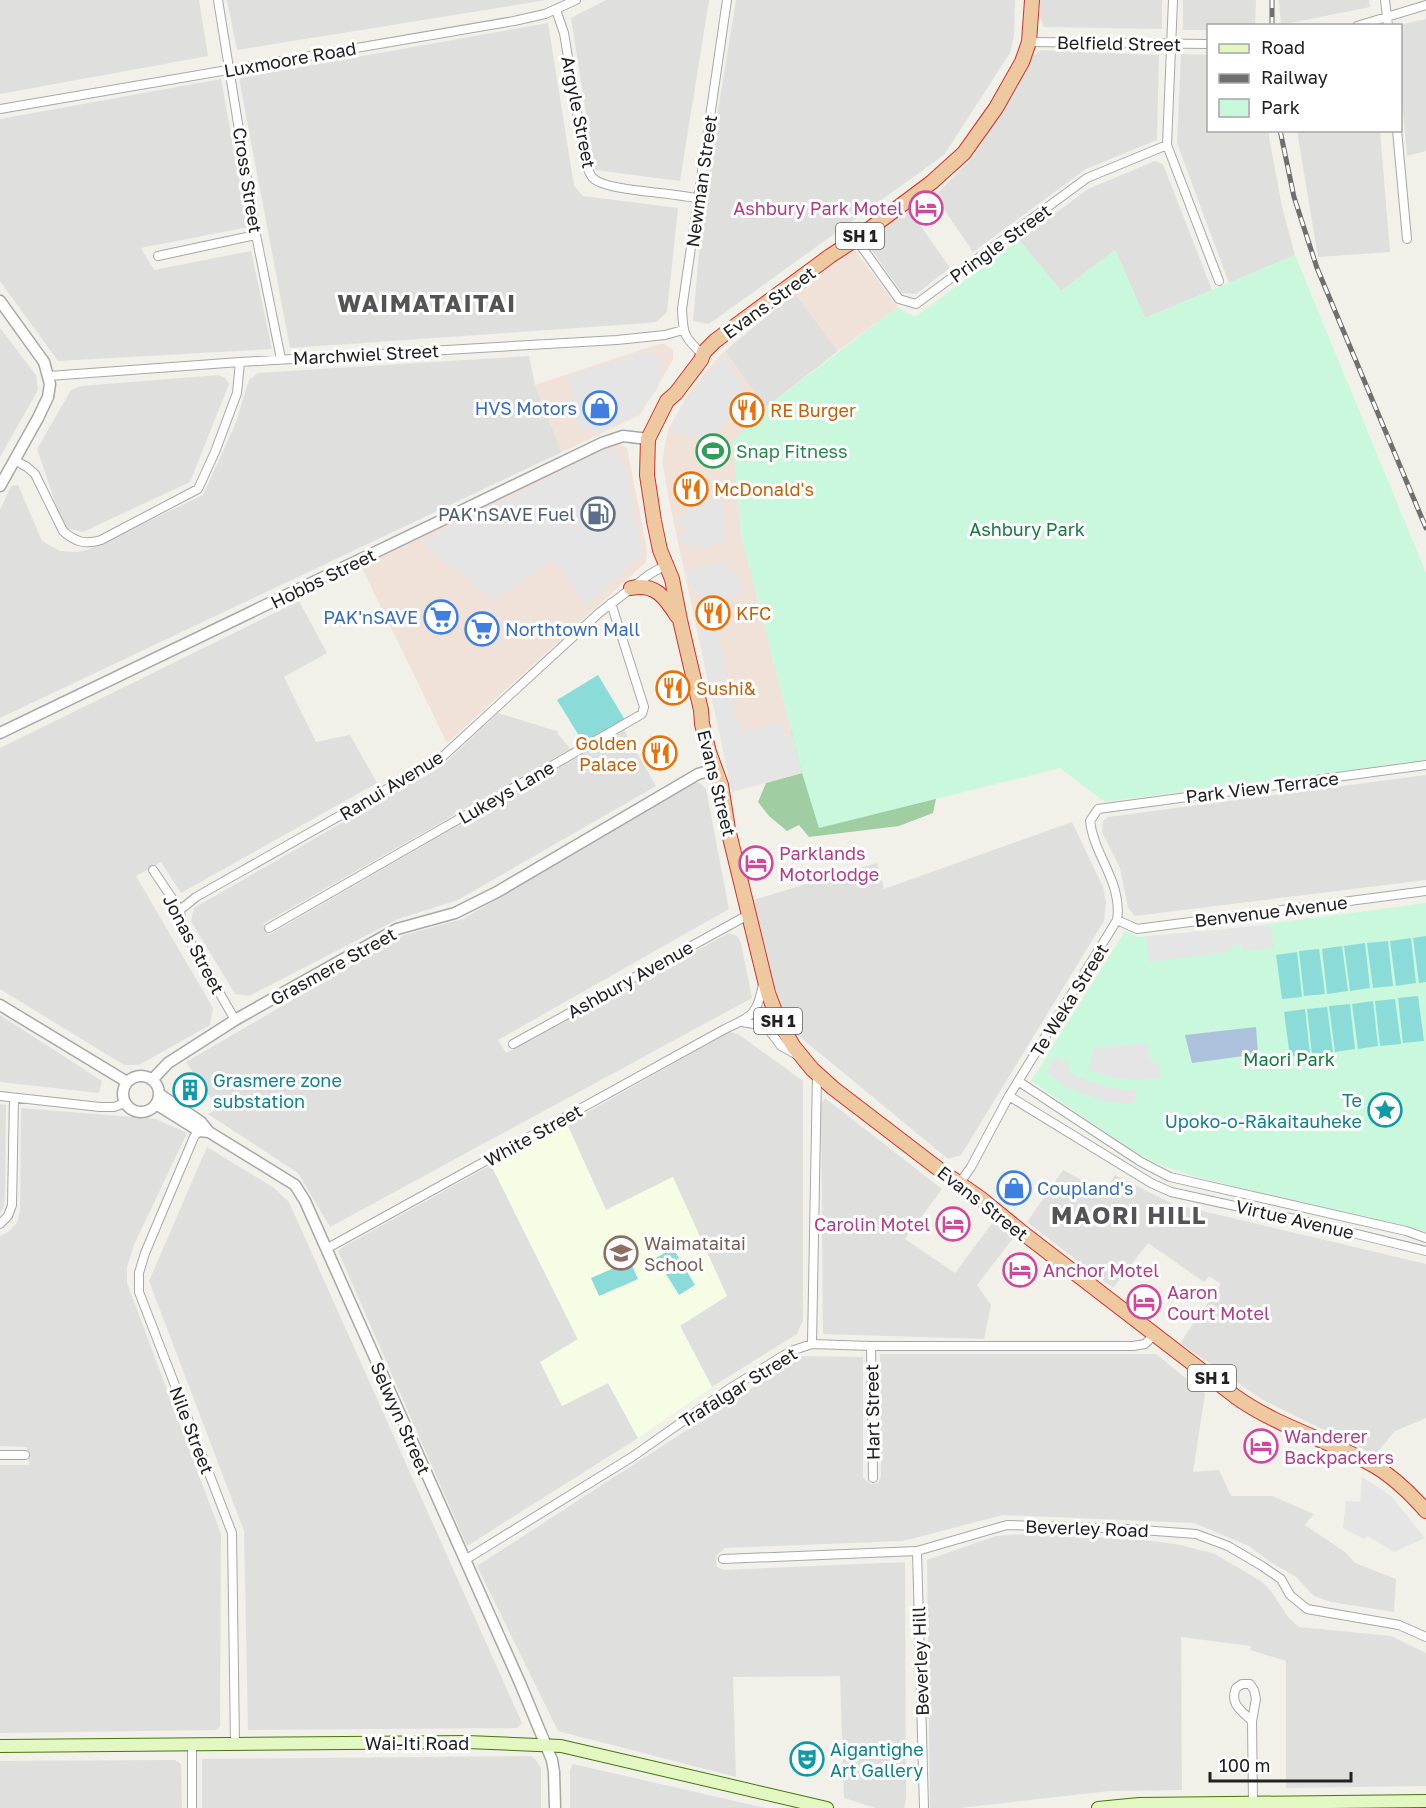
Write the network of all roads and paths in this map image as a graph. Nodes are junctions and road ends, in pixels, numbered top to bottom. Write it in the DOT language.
graph roads {
  1 [pos="218,0"];
  2 [pos="576,0"];
  3 [pos="727,0"];
  4 [pos="1032,0"];
  5 [pos="1173,0"];
  6 [pos="1386,0"];
  7 [pos="1426,5"];
  8 [pos="556,10"];
  9 [pos="1387,22"];
  10 [pos="1372,24"];
  11 [pos="1029,42"];
  12 [pos="1173,44"];
  13 [pos="1207,44"];
  14 [pos="230,69"];
  15 [pos="0,109"];
  16 [pos="1397,132"];
  17 [pos="1167,146"];
  18 [pos="699,199"];
  19 [pos="256,235"];
  20 [pos="856,239"];
  21 [pos="1407,239"];
  22 [pos="158,256"];
  23 [pos="1219,281"];
  24 [pos="0,301"];
  25 [pos="683,330"];
  26 [pos="703,356"];
  27 [pos="282,359"];
  28 [pos="240,362"];
  29 [pos="49,376"];
  30 [pos="648,439"];
  31 [pos="14,460"];
  32 [pos="0,486"];
  33 [pos="666,566"];
  34 [pos="631,588"];
  35 [pos="611,603"];
  36 [pos="680,620"];
  37 [pos="0,733"];
  38 [pos="1426,765"];
  39 [pos="715,769"];
  40 [pos="153,870"];
  41 [pos="1426,891"];
  42 [pos="180,910"];
  43 [pos="748,915"];
  44 [pos="1118,920"];
  45 [pos="269,928"];
  46 [pos="764,978"];
  47 [pos="0,1005"];
  48 [pos="235,1020"];
  49 [pos="741,1022"];
  50 [pos="513,1044"];
  51 [pos="803,1058"];
  52 [pos="817,1074"];
  53 [pos="152,1080"];
  54 [pos="1018,1081"];
  55 [pos="127,1082"];
  56 [pos="0,1096"];
  57 [pos="1009,1096"];
  58 [pos="14,1098"];
  59 [pos="157,1099"];
  60 [pos="125,1103"];
  61 [pos="204,1132"];
  62 [pos="959,1184"];
  63 [pos="0,1224"];
  64 [pos="1426,1238"];
  65 [pos="326,1249"];
  66 [pos="1426,1251"];
  67 [pos="1154,1335"];
  68 [pos="812,1344"];
  69 [pos="870,1346"];
  70 [pos="0,1455"];
  71 [pos="25,1455"];
  72 [pos="873,1478"];
  73 [pos="1426,1511"];
  74 [pos="917,1551"];
  75 [pos="465,1560"];
  76 [pos="723,1560"];
  77 [pos="1426,1637"];
  78 [pos="1252,1721"];
  79 [pos="235,1744"];
  80 [pos="545,1744"];
  81 [pos="192,1745"];
  82 [pos="0,1746"];
  83 [pos="1426,1801"];
  84 [pos="1253,1803"];
  85 [pos="1340,1805"];
  86 [pos="192,1808"];
  87 [pos="555,1808"];
  88 [pos="827,1808"];
  89 [pos="924,1808"];
  90 [pos="1098,1808"];
  1 -- 14 [label="street, Cross Street"];
  2 -- 8 [label="street, Luxmoore Road"];
  3 -- 18 [label="street, Newman Street"];
  4 -- 11 [label="highway, Evans Street / SH 1"];
  5 -- 12 [label="street"];
  6 -- 9 [label="street"];
  7 -- 9 [label="street"];
  8 -- 14 [label="street, Luxmoore Road"];
  8 -- 18 [label="street, Argyle Street"];
  9 -- 10 [label="street"];
  11 -- 12 [label="street, Belfield Street"];
  11 -- 20 [label="highway, Evans Street / SH 1"];
  12 -- 13 [label="street, Belfield Street"];
  12 -- 17 [label="street"];
  14 -- 15 [label="street, Luxmoore Road"];
  14 -- 19 [label="street, Cross Street"];
  16 -- 21 [label="street"];
  17 -- 20 [label="street, Pringle Street"];
  17 -- 23 [label="street"];
  18 -- 25 [label="street, Newman Street"];
  19 -- 22 [label="street"];
  19 -- 27 [label="street, Cross Street"];
  20 -- 26 [label="highway, Evans Street / SH 1"];
  24 -- 29 [label="street"];
  25 -- 26 [label="street"];
  25 -- 27 [label="street, Marchwiel Street"];
  26 -- 30 [label="highway, Evans Street / SH 1"];
  27 -- 28 [label="street, Marchwiel Street"];
  28 -- 29 [label="street, Marchwiel Street"];
  28 -- 31 [label="street"];
  29 -- 31 [label="street"];
  30 -- 33 [label="highway, Evans Street / SH 1"];
  30 -- 37 [label="street, Hobbs Street"];
  31 -- 32 [label="street"];
  33 -- 34 [label="street, Ranui Avenue"];
  33 -- 36 [label="highway, Evans Street / SH 1"];
  34 -- 35 [label="street, Ranui Avenue"];
  34 -- 36 [label="highway"];
  35 -- 42 [label="street, Ranui Avenue"];
  35 -- 45 [label="street, Lukeys Lane"];
  36 -- 39 [label="highway, Evans Street / SH 1"];
  38 -- 44 [label="street, Park View Terrace"];
  39 -- 43 [label="highway, Evans Street / SH 1"];
  39 -- 48 [label="street, Grasmere Street"];
  40 -- 42 [label="street, Jonas Street"];
  41 -- 44 [label="street, Benvenue Avenue"];
  42 -- 48 [label="street, Jonas Street"];
  43 -- 46 [label="highway, Evans Street / SH 1"];
  43 -- 50 [label="street, Ashbury Avenue"];
  44 -- 54 [label="street, Te Weka Street"];
  46 -- 49 [label="street, White Street"];
  46 -- 51 [label="highway, Evans Street / SH 1"];
  47 -- 55 [label="street"];
  48 -- 53 [label="street, Grasmere Street"];
  49 -- 51 [label="street"];
  49 -- 65 [label="street, White Street"];
  51 -- 52 [label="highway, Evans Street / SH 1"];
  52 -- 62 [label="highway, Evans Street / SH 1"];
  52 -- 68 [label="street"];
  53 -- 55 [label="street"];
  53 -- 59 [label="street"];
  54 -- 57 [label="street, Te Weka Street"];
  54 -- 64 [label="street, Virtue Avenue"];
  55 -- 60 [label="street"];
  56 -- 58 [label="street"];
  57 -- 62 [label="street, Te Weka Street"];
  57 -- 66 [label="street, Virtue Avenue"];
  58 -- 60 [label="street"];
  58 -- 63 [label="street"];
  59 -- 60 [label="street"];
  59 -- 61 [label="street, Selwyn Street"];
  61 -- 65 [label="street, Selwyn Street"];
  61 -- 79 [label="street, Nile Street"];
  62 -- 67 [label="highway, Evans Street / SH 1"];
  65 -- 75 [label="street, Selwyn Street"];
  67 -- 69 [label="street, Trafalgar Street"];
  67 -- 73 [label="highway, Evans Street / SH 1"];
  68 -- 69 [label="street, Trafalgar Street"];
  68 -- 75 [label="street, Trafalgar Street"];
  69 -- 72 [label="street, Hart Street"];
  70 -- 71 [label="street"];
  74 -- 76 [label="street, Beverley Road"];
  74 -- 77 [label="street, Beverley Road"];
  74 -- 89 [label="street, Beverley Hill"];
  75 -- 80 [label="street, Selwyn Street"];
  78 -- 84 [label="street"];
  79 -- 80 [label="main road, Wai-Iti Road"];
  79 -- 81 [label="main road, Wai-Iti Road"];
  80 -- 87 [label="street, Selwyn Street"];
  80 -- 88 [label="main road, Wai-Iti Road"];
  81 -- 82 [label="main road, Wai-Iti Road"];
  81 -- 86 [label="street"];
  83 -- 85 [label="main road"];
  84 -- 85 [label="main road"];
  84 -- 90 [label="main road"];
}
